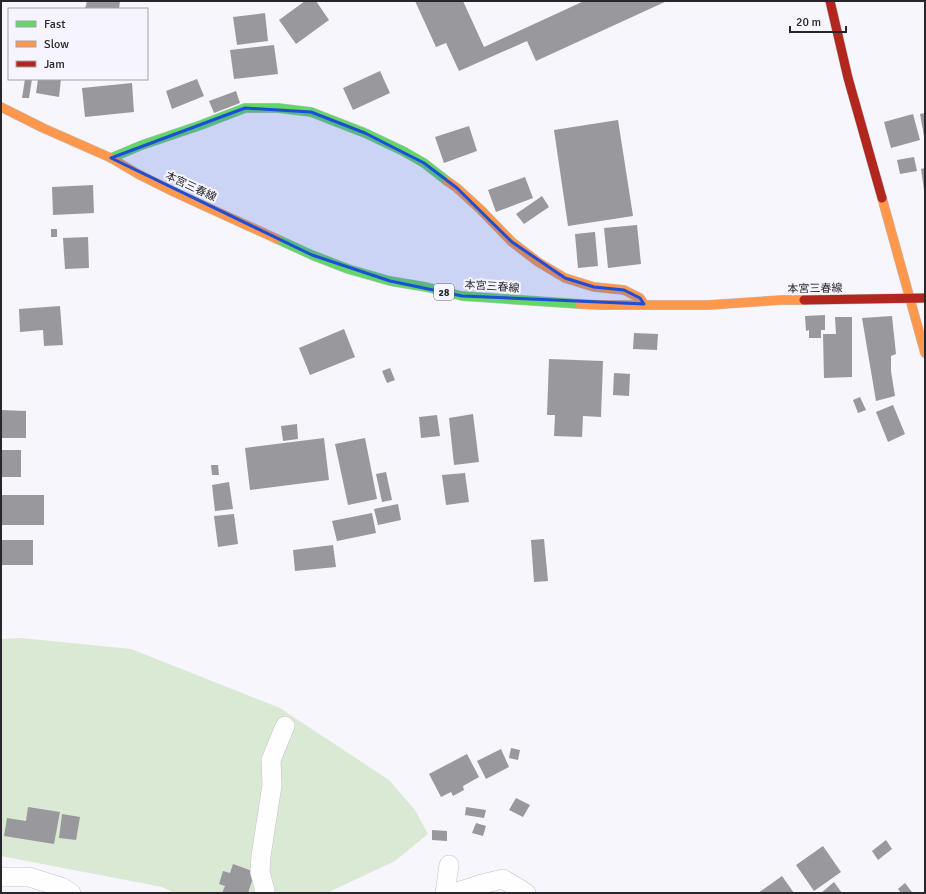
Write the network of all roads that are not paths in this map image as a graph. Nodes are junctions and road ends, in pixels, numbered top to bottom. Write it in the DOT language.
graph roads {
  1 [pos="830,1"];
  2 [pos="1,107"];
  3 [pos="111,158"];
  4 [pos="910,298"];
  5 [pos="925,298"];
  6 [pos="644,304"];
  7 [pos="925,353"];
  8 [pos="285,726"];
  9 [pos="448,865"];
  10 [pos="1,877"];
  11 [pos="71,893"];
  12 [pos="264,893"];
  13 [pos="445,893"];
  14 [pos="454,893"];
  15 [pos="526,893"];
  1 -- 4 [label="street"];
  2 -- 3 [label="street, 本宮三春線 / 28"];
  3 -- 6 [label="street, 本宮三春線 / 28"];
  3 -- 6 [label="street"];
  4 -- 5 [label="street, 本宮三春線 / 28"];
  4 -- 6 [label="street, 本宮三春線 / 28"];
  4 -- 7 [label="street"];
  8 -- 12 [label="street"];
  9 -- 13 [label="street"];
  10 -- 11 [label="street"];
  14 -- 15 [label="street"];
}
